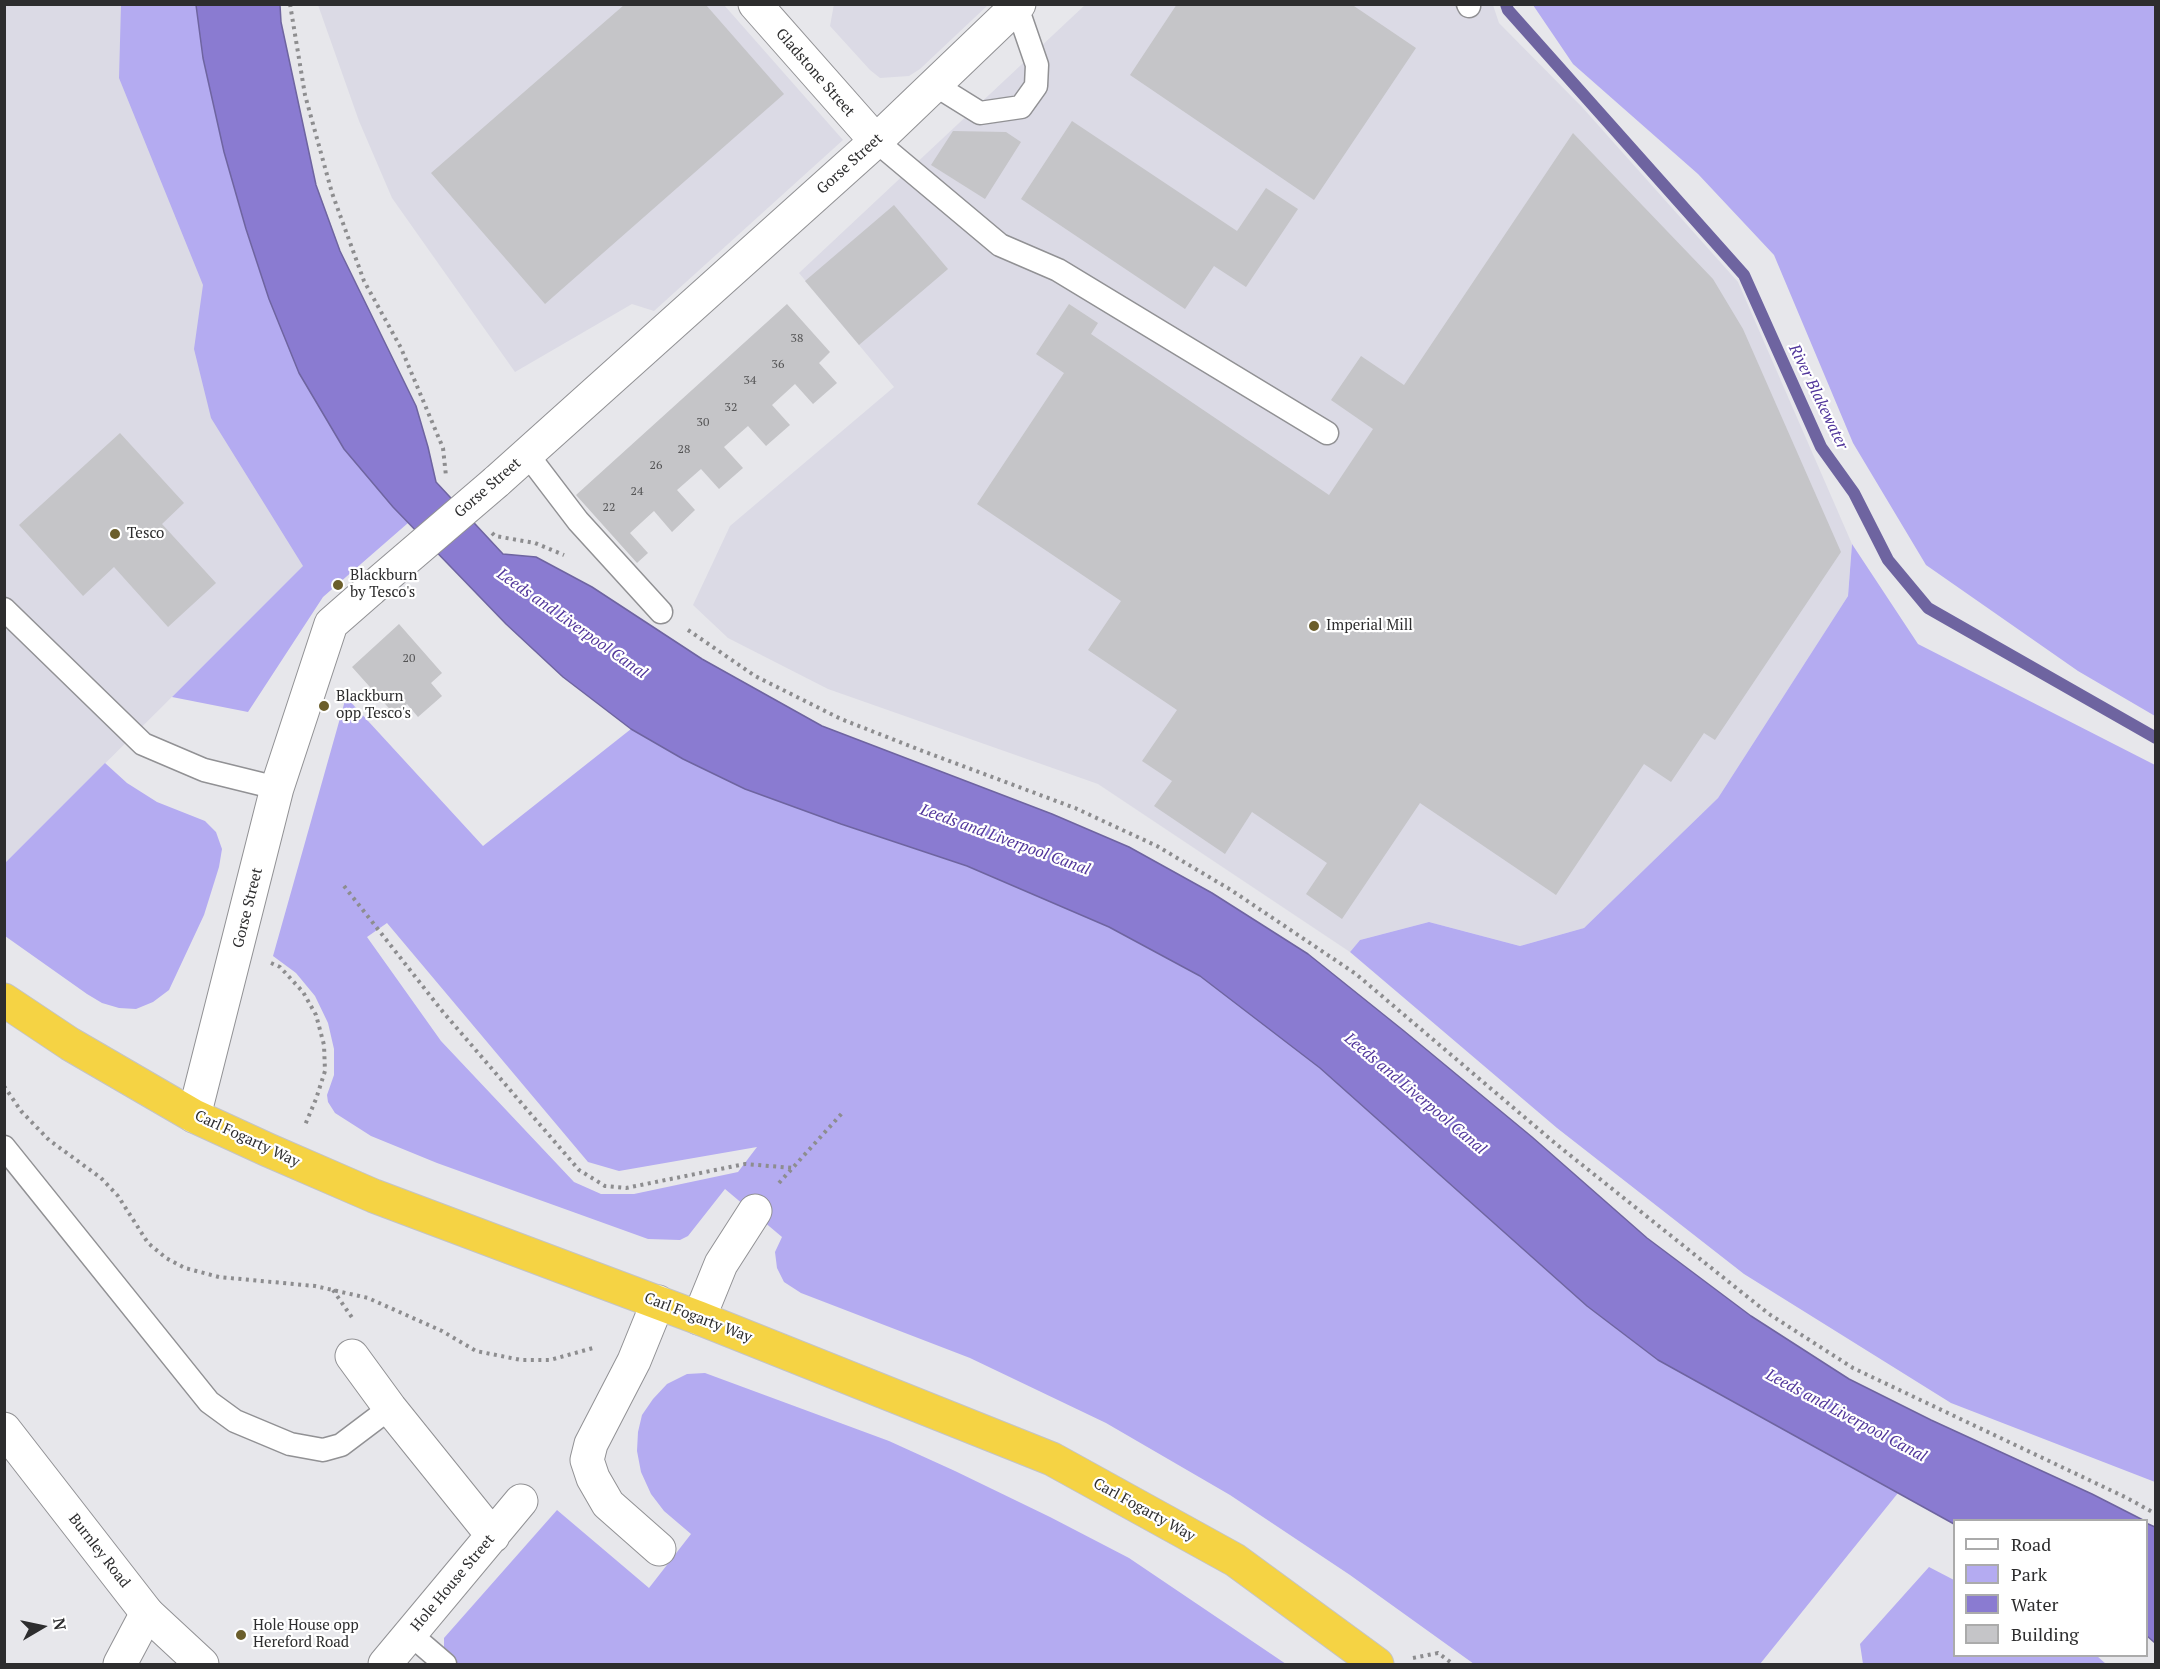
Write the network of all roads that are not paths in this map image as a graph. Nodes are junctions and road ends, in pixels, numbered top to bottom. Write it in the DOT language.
graph roads {
  1 [pos="755,4"];
  2 [pos="1018,6"];
  3 [pos="935,85"];
  4 [pos="876,141"];
  5 [pos="1327,433"];
  6 [pos="527,454"];
  7 [pos="4,609"];
  8 [pos="661,612"];
  9 [pos="277,788"];
  10 [pos="4,1000"];
  11 [pos="194,1116"];
  12 [pos="4,1147"];
  13 [pos="755,1211"];
  14 [pos="658,1302"];
  15 [pos="699,1318"];
  16 [pos="352,1356"];
  17 [pos="390,1408"];
  18 [pos="4,1429"];
  19 [pos="521,1501"];
  20 [pos="493,1536"];
  21 [pos="659,1549"];
  22 [pos="147,1613"];
  23 [pos="410,1634"];
  24 [pos="1392,1662"];
  25 [pos="120,1665"];
  26 [pos="202,1665"];
  27 [pos="385,1665"];
  28 [pos="446,1665"];
  1 -- 4 [label="street, Gladstone Street"];
  2 -- 3 [label="street, Gorse Street"];
  2 -- 3 [label="lane"];
  3 -- 4 [label="street, Gorse Street"];
  4 -- 5 [label="lane"];
  4 -- 6 [label="street, Gorse Street"];
  6 -- 8 [label="lane"];
  6 -- 9 [label="street, Gorse Street, bridge"];
  7 -- 9 [label="lane"];
  9 -- 11 [label="street, Gorse Street"];
  10 -- 11 [label="highway, Carl Fogarty Way"];
  11 -- 14 [label="highway, Carl Fogarty Way"];
  12 -- 17 [label="lane"];
  13 -- 15 [label="street"];
  14 -- 15 [label="highway, Carl Fogarty Way"];
  14 -- 21 [label="street"];
  15 -- 24 [label="highway, Carl Fogarty Way"];
  16 -- 17 [label="street"];
  17 -- 20 [label="street"];
  18 -- 22 [label="street, Burnley Road"];
  19 -- 20 [label="street, Hole House Street"];
  20 -- 23 [label="street, Hole House Street"];
  22 -- 25 [label="street"];
  22 -- 26 [label="street, Burnley Road"];
  23 -- 27 [label="street, Hole House Street"];
  23 -- 28 [label="lane"];
}
